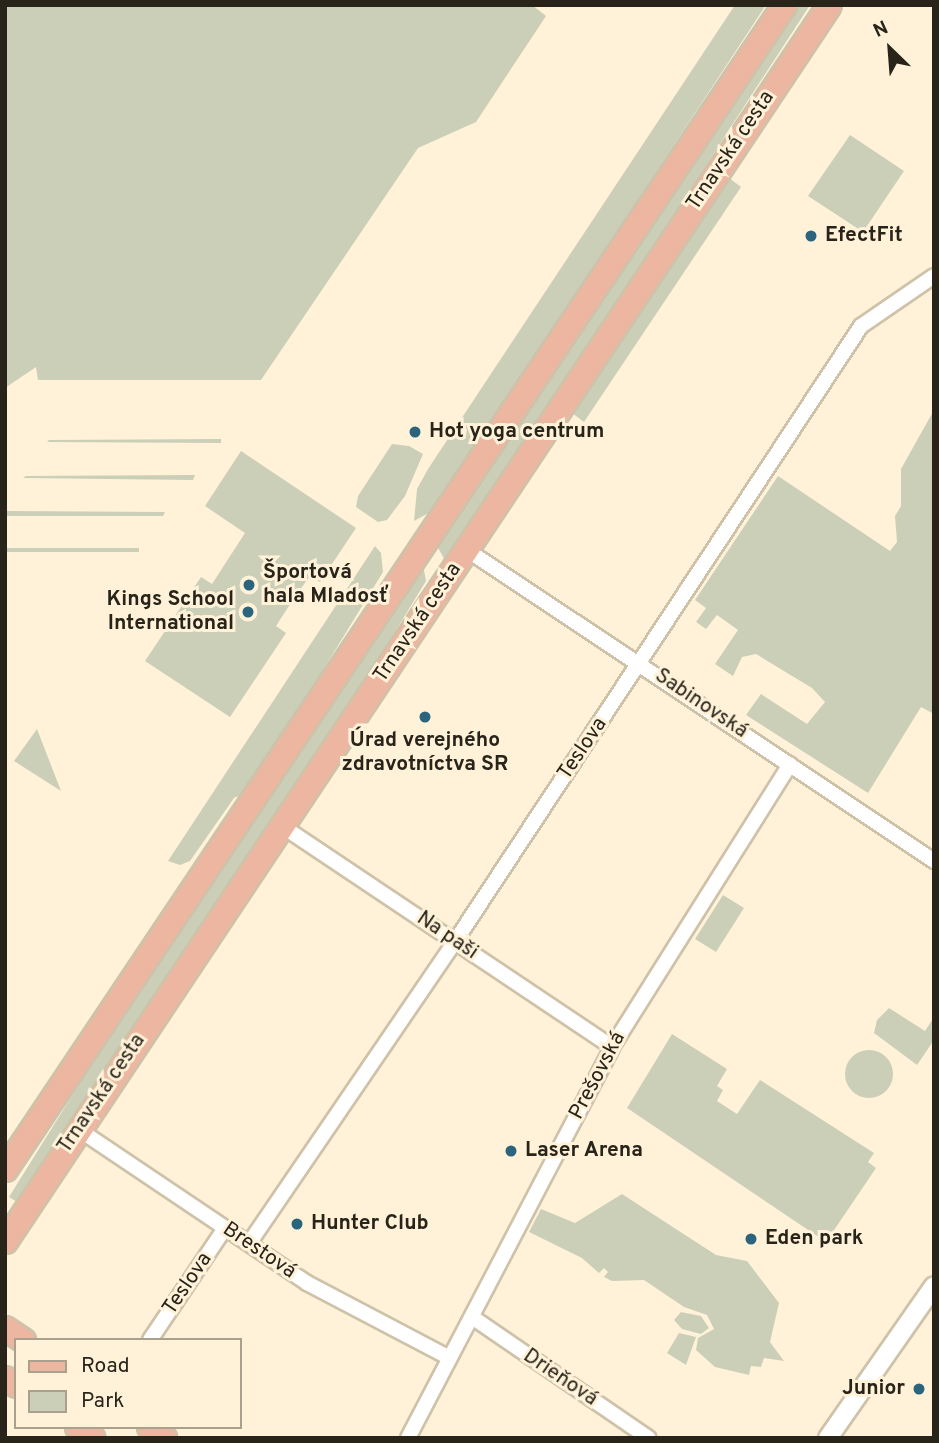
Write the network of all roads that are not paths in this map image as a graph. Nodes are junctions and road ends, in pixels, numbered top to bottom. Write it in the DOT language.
graph roads {
  1 [pos="784,5"];
  2 [pos="829,5"];
  3 [pos="934,276"];
  4 [pos="467,550"];
  5 [pos="639,664"];
  6 [pos="790,764"];
  7 [pos="282,826"];
  8 [pos="934,860"];
  9 [pos="455,940"];
  10 [pos="612,1047"];
  11 [pos="78,1129"];
  12 [pos="5,1169"];
  13 [pos="225,1228"];
  14 [pos="5,1241"];
  15 [pos="250,1242"];
  16 [pos="934,1286"];
  17 [pos="472,1317"];
  18 [pos="5,1328"];
  19 [pos="20,1338"];
  20 [pos="151,1338"];
  21 [pos="450,1358"];
  22 [pos="408,1438"];
  23 [pos="649,1438"];
  24 [pos="828,1438"];
  1 -- 12 [label="main road, Trnavská cesta"];
  2 -- 4 [label="main road, Trnavská cesta"];
  3 -- 5 [label="street, Teslova"];
  4 -- 5 [label="street, Sabinovská"];
  4 -- 7 [label="main road, Trnavská cesta"];
  5 -- 6 [label="street, Sabinovská"];
  5 -- 9 [label="street, Teslova"];
  6 -- 8 [label="street, Sabinovská"];
  6 -- 10 [label="street, Prešovská"];
  7 -- 9 [label="street, Na paši"];
  7 -- 11 [label="main road, Trnavská cesta"];
  9 -- 10 [label="street, Na paši"];
  9 -- 15 [label="street, Teslova"];
  10 -- 17 [label="street, Prešovská"];
  11 -- 13 [label="street, Brestová"];
  11 -- 14 [label="main road, Trnavská cesta"];
  13 -- 15 [label="street, Brestová"];
  13 -- 20 [label="street, Teslova"];
  15 -- 21 [label="street, Brestová"];
  16 -- 24 [label="street"];
  17 -- 21 [label="street, Prešovská"];
  17 -- 23 [label="street, Drieňová"];
  18 -- 19 [label="main road"];
  21 -- 22 [label="street, Prešovská"];
}
